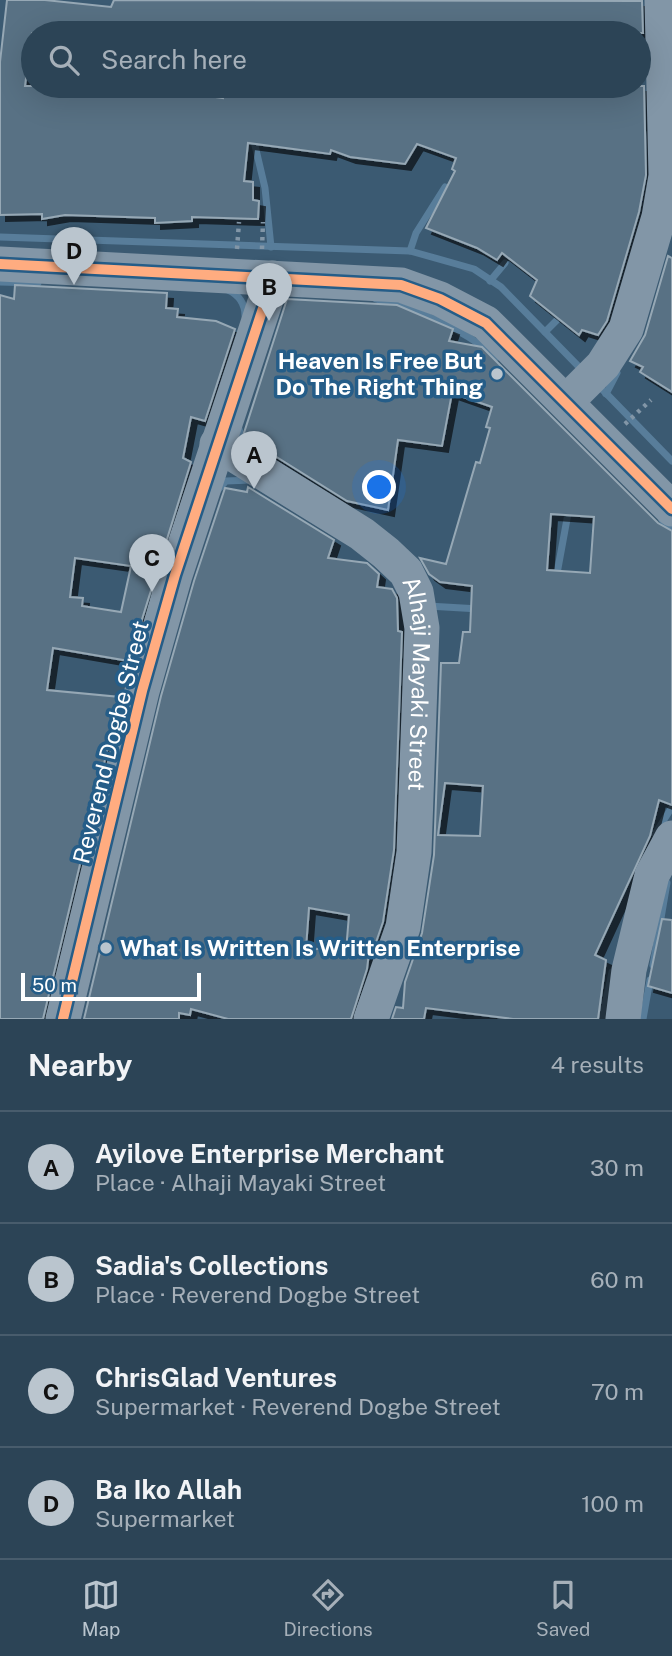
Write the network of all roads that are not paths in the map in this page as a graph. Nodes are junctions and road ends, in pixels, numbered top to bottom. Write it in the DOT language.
graph roads {
  1 [pos="662,0"];
  2 [pos="0,264"];
  3 [pos="273,278"];
  4 [pos="584,384"];
  5 [pos="217,444"];
  6 [pos="672,509"];
  7 [pos="672,838"];
  8 [pos="63,1019"];
  9 [pos="371,1019"];
  10 [pos="623,1019"];
  1 -- 4 [label="street"];
  2 -- 3 [label="street"];
  3 -- 4 [label="street"];
  3 -- 5 [label="street, Reverend Dogbe Street"];
  4 -- 6 [label="street"];
  5 -- 8 [label="street, Reverend Dogbe Street"];
  5 -- 9 [label="street, Alhaji Mayaki Street"];
  7 -- 10 [label="street"];
}
